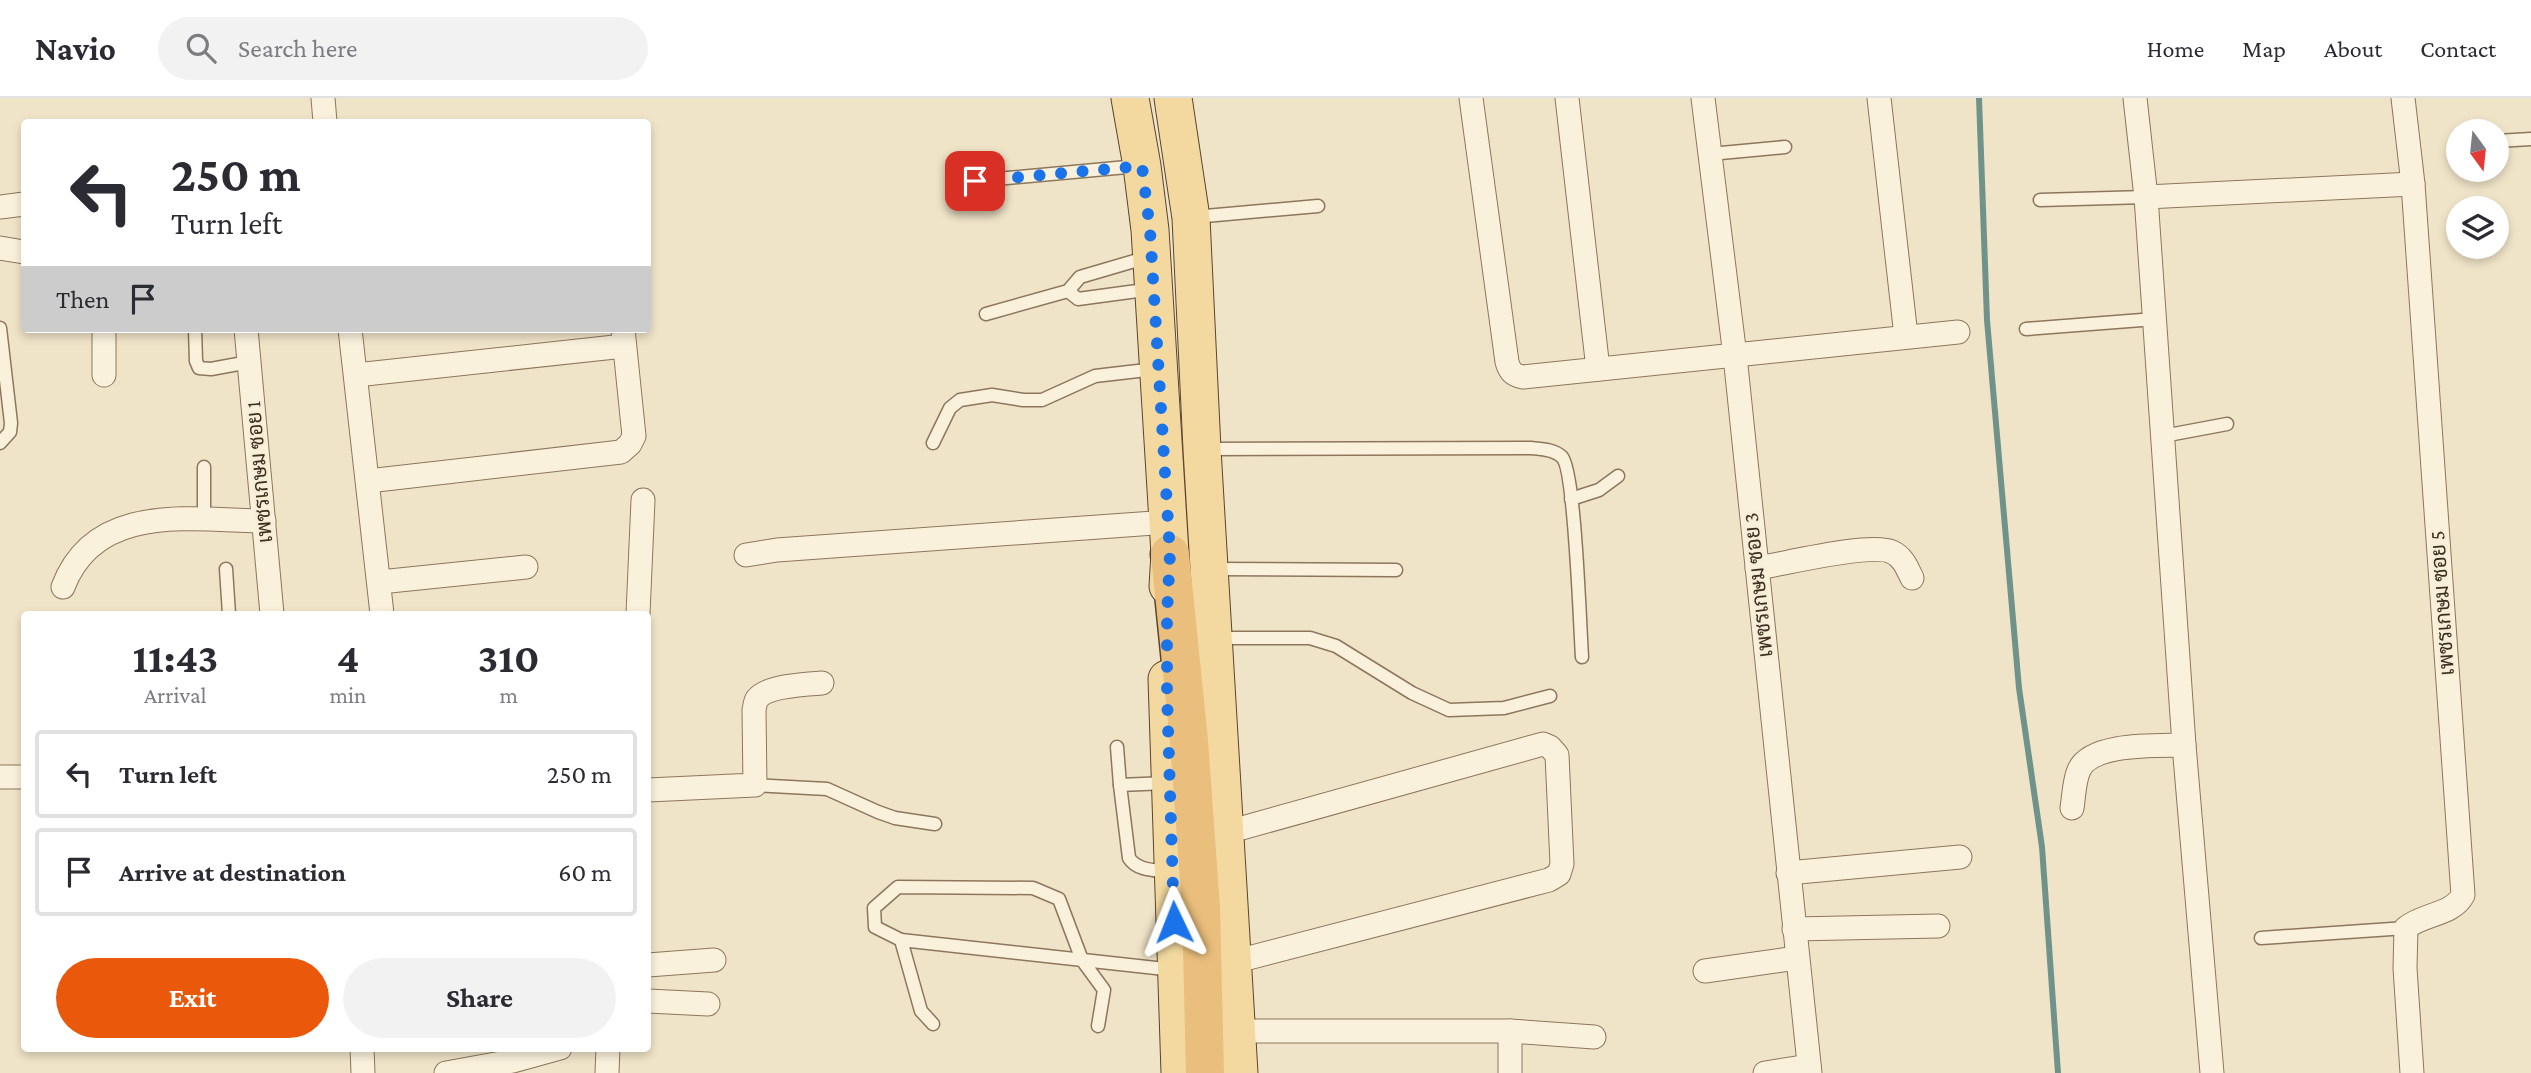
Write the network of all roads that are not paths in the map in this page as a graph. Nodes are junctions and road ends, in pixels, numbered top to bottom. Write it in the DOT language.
graph roads {
  1 [pos="323,98"];
  2 [pos="1130,98"];
  3 [pos="1173,98"];
  4 [pos="1471,98"];
  5 [pos="1567,98"];
  6 [pos="1703,98"];
  7 [pos="1879,98"];
  8 [pos="2136,98"];
  9 [pos="2403,98"];
  10 [pos="325,119"];
  11 [pos="2531,139"];
  12 [pos="2510,140"];
  13 [pos="1785,147"];
  14 [pos="1710,154"];
  15 [pos="1142,166"];
  16 [pos="975,181"];
  17 [pos="2413,184"];
  18 [pos="2146,197"];
  19 [pos="2040,200"];
  20 [pos="21,204"];
  21 [pos="1318,206"];
  22 [pos="0,207"];
  23 [pos="1191,218"];
  24 [pos="0,248"];
  25 [pos="21,252"];
  26 [pos="1153,272"];
  27 [pos="1068,291"];
  28 [pos="986,314"];
  29 [pos="2155,320"];
  30 [pos="0,328"];
  31 [pos="2026,329"];
  32 [pos="1958,332"];
  33 [pos="104,333"];
  34 [pos="195,333"];
  35 [pos="246,333"];
  36 [pos="351,333"];
  37 [pos="1906,336"];
  38 [pos="623,337"];
  39 [pos="1735,356"];
  40 [pos="249,362"];
  41 [pos="1159,368"];
  42 [pos="1598,369"];
  43 [pos="104,375"];
  44 [pos="356,375"];
  45 [pos="2227,424"];
  46 [pos="2163,436"];
  47 [pos="0,443"];
  48 [pos="933,443"];
  49 [pos="1202,449"];
  50 [pos="204,467"];
  51 [pos="1618,476"];
  52 [pos="368,481"];
  53 [pos="1571,499"];
  54 [pos="643,500"];
  55 [pos="204,520"];
  56 [pos="264,521"];
  57 [pos="1169,538"];
  58 [pos="746,555"];
  59 [pos="526,567"];
  60 [pos="1757,568"];
  61 [pos="226,569"];
  62 [pos="1209,569"];
  63 [pos="1396,570"];
  64 [pos="1912,578"];
  65 [pos="380,582"];
  66 [pos="62,587"];
  67 [pos="229,611"];
  68 [pos="272,611"];
  69 [pos="383,611"];
  70 [pos="638,611"];
  71 [pos="1213,638"];
  72 [pos="1582,657"];
  73 [pos="822,683"];
  74 [pos="1550,696"];
  75 [pos="2184,745"];
  76 [pos="1117,747"];
  77 [pos="0,777"];
  78 [pos="21,777"];
  79 [pos="1170,783"];
  80 [pos="755,785"];
  81 [pos="1120,785"];
  82 [pos="651,790"];
  83 [pos="2072,808"];
  84 [pos="935,824"];
  85 [pos="1224,833"];
  86 [pos="1961,857"];
  87 [pos="1172,873"];
  88 [pos="1788,873"];
  89 [pos="1938,926"];
  90 [pos="2406,928"];
  91 [pos="1794,929"];
  92 [pos="2261,939"];
  93 [pos="901,940"];
  94 [pos="1797,958"];
  95 [pos="714,960"];
  96 [pos="1082,960"];
  97 [pos="1233,962"];
  98 [pos="651,965"];
  99 [pos="1175,970"];
  100 [pos="1705,971"];
  101 [pos="651,1001"];
  102 [pos="708,1004"];
  103 [pos="933,1024"];
  104 [pos="1098,1026"];
  105 [pos="1237,1031"];
  106 [pos="1510,1031"];
  107 [pos="1594,1037"];
  108 [pos="362,1052"];
  109 [pos="534,1052"];
  110 [pos="608,1052"];
  111 [pos="514,1055"];
  112 [pos="1809,1069"];
  113 [pos="1512,1072"];
  114 [pos="363,1073"];
  115 [pos="446,1073"];
  116 [pos="607,1073"];
  117 [pos="1180,1073"];
  118 [pos="1205,1073"];
  119 [pos="1239,1073"];
  120 [pos="1765,1073"];
  121 [pos="2212,1073"];
  122 [pos="2412,1073"];
  1 -- 10 [label="street"];
  2 -- 15 [label="main road"];
  3 -- 23 [label="main road"];
  4 -- 42 [label="street"];
  5 -- 42 [label="street"];
  6 -- 14 [label="street, เพชรเกษม ซอย 3"];
  7 -- 37 [label="street"];
  8 -- 18 [label="street"];
  9 -- 17 [label="street, เพชรเกษม ซอย 5"];
  11 -- 12 [label="lane"];
  13 -- 14 [label="lane"];
  14 -- 39 [label="street, เพชรเกษม ซอย 3"];
  15 -- 16 [label="lane"];
  15 -- 26 [label="main road"];
  17 -- 18 [label="street"];
  17 -- 90 [label="street, เพชรเกษม ซอย 5"];
  18 -- 19 [label="lane"];
  18 -- 29 [label="street"];
  20 -- 22 [label="street"];
  21 -- 23 [label="lane"];
  23 -- 49 [label="main road"];
  24 -- 25 [label="street"];
  26 -- 27 [label="lane"];
  26 -- 27 [label="lane"];
  26 -- 41 [label="main road"];
  27 -- 28 [label="lane"];
  29 -- 31 [label="lane"];
  29 -- 46 [label="street"];
  30 -- 47 [label="lane"];
  32 -- 37 [label="street"];
  33 -- 43 [label="street"];
  34 -- 40 [label="lane"];
  35 -- 40 [label="street, เพชรเกษม ซอย 1"];
  36 -- 44 [label="street"];
  37 -- 39 [label="street"];
  38 -- 44 [label="street"];
  38 -- 52 [label="street"];
  39 -- 42 [label="street"];
  39 -- 60 [label="street, เพชรเกษม ซอย 3"];
  40 -- 56 [label="street, เพชรเกษม ซอย 1"];
  41 -- 48 [label="lane"];
  41 -- 57 [label="main road"];
  44 -- 52 [label="street"];
  45 -- 46 [label="lane"];
  46 -- 75 [label="street"];
  49 -- 53 [label="lane"];
  49 -- 62 [label="main road"];
  50 -- 55 [label="lane"];
  51 -- 53 [label="lane"];
  52 -- 65 [label="street"];
  53 -- 72 [label="lane"];
  54 -- 70 [label="street"];
  55 -- 56 [label="street"];
  55 -- 66 [label="street"];
  56 -- 68 [label="street, เพชรเกษม ซอย 1"];
  57 -- 58 [label="street"];
  57 -- 79 [label="main road"];
  57 -- 118 [label="highway"];
  59 -- 65 [label="street"];
  60 -- 64 [label="street"];
  60 -- 88 [label="street, เพชรเกษม ซอย 3"];
  61 -- 67 [label="lane"];
  62 -- 63 [label="lane"];
  62 -- 71 [label="main road"];
  65 -- 69 [label="street"];
  71 -- 74 [label="lane"];
  71 -- 85 [label="main road"];
  73 -- 80 [label="street"];
  75 -- 83 [label="street"];
  75 -- 121 [label="street"];
  76 -- 81 [label="lane"];
  77 -- 78 [label="street"];
  79 -- 81 [label="lane"];
  79 -- 87 [label="main road"];
  80 -- 82 [label="street"];
  80 -- 84 [label="lane"];
  81 -- 87 [label="lane"];
  85 -- 97 [label="main road"];
  85 -- 97 [label="street"];
  86 -- 88 [label="street"];
  87 -- 99 [label="main road"];
  88 -- 91 [label="street, เพชรเกษม ซอย 3"];
  89 -- 91 [label="street"];
  90 -- 92 [label="lane"];
  90 -- 122 [label="street"];
  91 -- 94 [label="street, เพชรเกษม ซอย 3"];
  93 -- 96 [label="lane"];
  93 -- 96 [label="lane"];
  93 -- 103 [label="lane"];
  94 -- 100 [label="street"];
  94 -- 112 [label="street, เพชรเกษม ซอย 3"];
  95 -- 98 [label="street"];
  96 -- 99 [label="lane"];
  96 -- 104 [label="lane"];
  97 -- 105 [label="main road"];
  99 -- 117 [label="main road"];
  101 -- 102 [label="street"];
  105 -- 106 [label="street"];
  105 -- 119 [label="main road"];
  106 -- 107 [label="street"];
  106 -- 113 [label="street"];
  108 -- 114 [label="street"];
  109 -- 111 [label="street"];
  110 -- 116 [label="street"];
  111 -- 115 [label="street"];
  112 -- 120 [label="street"];
}
